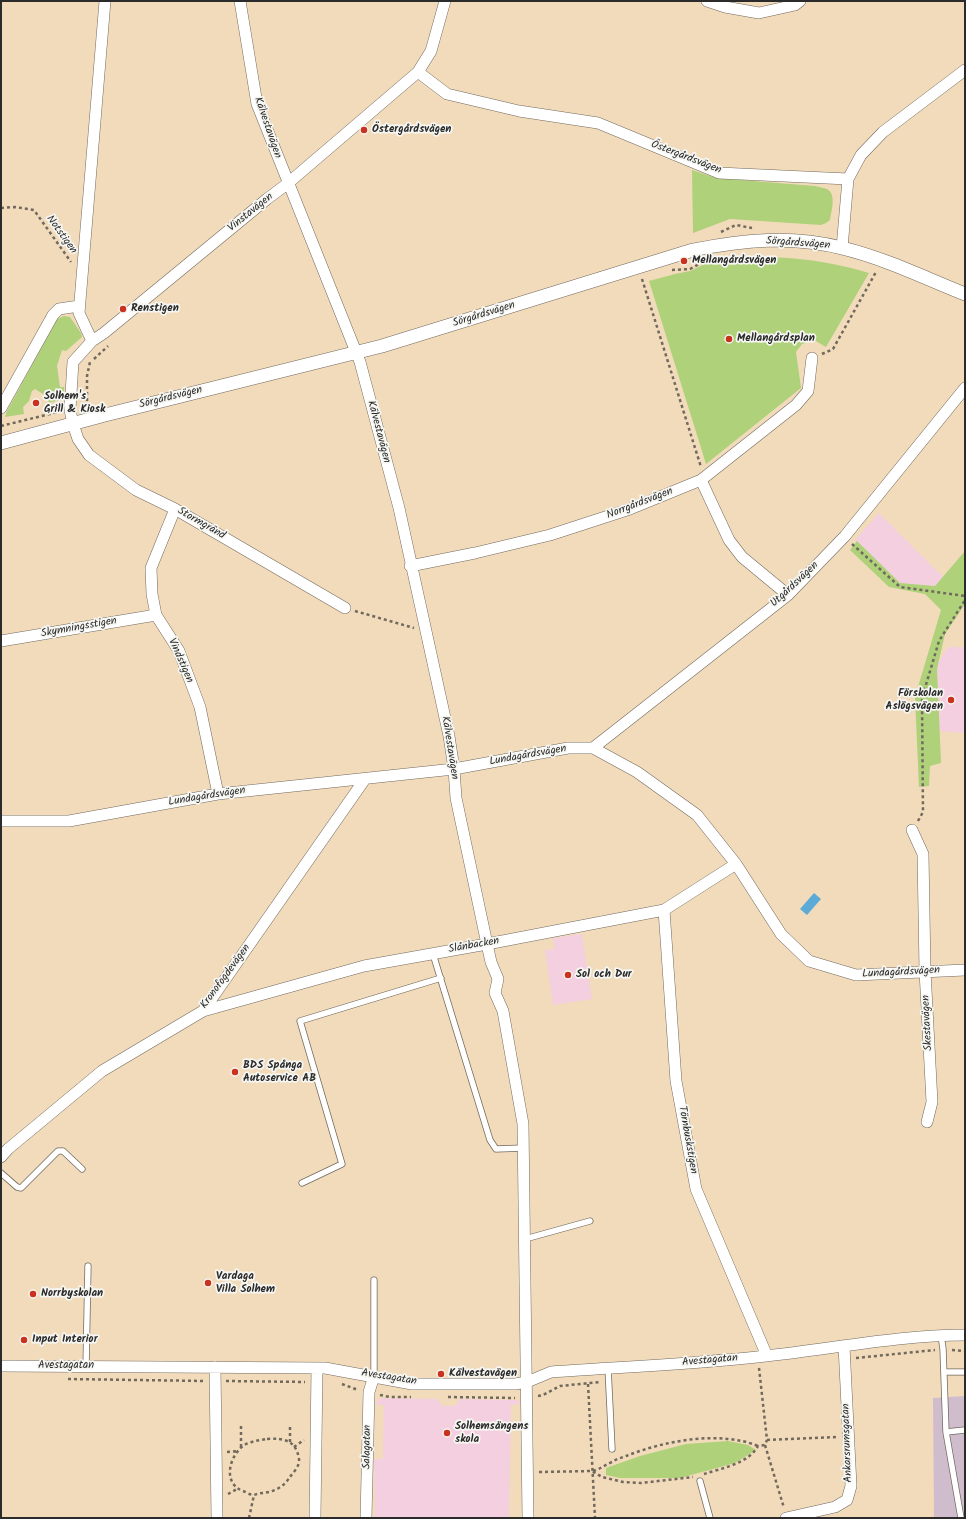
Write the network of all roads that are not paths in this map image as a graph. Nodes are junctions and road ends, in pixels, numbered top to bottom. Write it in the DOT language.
graph roads {
  1 [pos="105,1"];
  2 [pos="240,1"];
  3 [pos="445,1"];
  4 [pos="707,1"];
  5 [pos="800,1"];
  6 [pos="965,70"];
  7 [pos="418,72"];
  8 [pos="848,179"];
  9 [pos="288,184"];
  10 [pos="842,248"];
  11 [pos="965,294"];
  12 [pos="79,306"];
  13 [pos="92,341"];
  14 [pos="357,353"];
  15 [pos="812,358"];
  16 [pos="965,388"];
  17 [pos="1,408"];
  18 [pos="72,424"];
  19 [pos="1,443"];
  20 [pos="703,478"];
  21 [pos="175,510"];
  22 [pos="410,566"];
  23 [pos="788,595"];
  24 [pos="345,608"];
  25 [pos="156,614"];
  26 [pos="1,641"];
  27 [pos="593,748"];
  28 [pos="454,769"];
  29 [pos="365,779"];
  30 [pos="218,794"];
  31 [pos="1,814"];
  32 [pos="1,821"];
  33 [pos="912,830"];
  34 [pos="736,864"];
  35 [pos="664,910"];
  36 [pos="487,944"];
  37 [pos="434,954"];
  38 [pos="965,970"];
  39 [pos="926,971"];
  40 [pos="441,978"];
  41 [pos="203,1011"];
  42 [pos="927,1122"];
  43 [pos="524,1148"];
  44 [pos="1,1157"];
  45 [pos="82,1170"];
  46 [pos="1,1173"];
  47 [pos="302,1182"];
  48 [pos="590,1221"];
  49 [pos="525,1239"];
  50 [pos="88,1266"];
  51 [pos="374,1280"];
  52 [pos="941,1335"];
  53 [pos="965,1335"];
  54 [pos="844,1346"];
  55 [pos="767,1356"];
  56 [pos="1,1366"];
  57 [pos="86,1366"];
  58 [pos="215,1367"];
  59 [pos="317,1368"];
  60 [pos="608,1368"];
  61 [pos="944,1372"];
  62 [pos="965,1372"];
  63 [pos="374,1376"];
  64 [pos="527,1382"];
  65 [pos="965,1430"];
  66 [pos="946,1432"];
  67 [pos="612,1449"];
  68 [pos="700,1481"];
  69 [pos="217,1518"];
  70 [pos="315,1518"];
  71 [pos="366,1518"];
  72 [pos="528,1518"];
  73 [pos="710,1518"];
  74 [pos="787,1518"];
  75 [pos="962,1518"];
  1 -- 12 [label="street"];
  2 -- 9 [label="street, Kälvestavägen"];
  3 -- 7 [label="street, Vinstavägen"];
  4 -- 5 [label="street"];
  6 -- 8 [label="street"];
  7 -- 8 [label="street, Östergårdsvägen"];
  7 -- 9 [label="street, Vinstavägen"];
  8 -- 10 [label="street"];
  9 -- 13 [label="street, Vinstavägen"];
  9 -- 14 [label="street, Kälvestavägen"];
  10 -- 11 [label="street, Sörgårdsvägen"];
  10 -- 14 [label="street, Sörgårdsvägen"];
  12 -- 13 [label="street"];
  12 -- 17 [label="street"];
  13 -- 18 [label="street, Vinstavägen"];
  14 -- 18 [label="street, Sörgårdsvägen"];
  14 -- 22 [label="street, Kälvestavägen"];
  15 -- 20 [label="street, Norrgårdsvägen"];
  16 -- 23 [label="street, Utgårdsvägen"];
  18 -- 19 [label="street, Sörgårdsvägen"];
  18 -- 21 [label="street, Stormgränd"];
  20 -- 22 [label="street, Norrgårdsvägen"];
  20 -- 23 [label="street"];
  21 -- 24 [label="street, Stormgränd"];
  21 -- 25 [label="street, Vindstigen"];
  22 -- 28 [label="street, Kälvestavägen"];
  23 -- 27 [label="street, Utgårdsvägen"];
  25 -- 26 [label="street, Skymningsstigen"];
  25 -- 30 [label="street, Vindstigen"];
  27 -- 28 [label="street, Lundagårdsvägen"];
  27 -- 34 [label="street, Lundagårdsvägen"];
  28 -- 29 [label="street, Lundagårdsvägen"];
  28 -- 36 [label="street, Kälvestavägen"];
  29 -- 30 [label="street, Lundagårdsvägen"];
  29 -- 41 [label="street, Kronofogdevägen"];
  30 -- 32 [label="street, Lundagårdsvägen"];
  31 -- 32 [label="street"];
  33 -- 39 [label="street, Skestavägen"];
  34 -- 35 [label="street, Slånbacken"];
  34 -- 39 [label="street, Lundagårdsvägen"];
  35 -- 36 [label="street, Slånbacken"];
  35 -- 55 [label="street, Törnbuskstigen"];
  36 -- 37 [label="street, Slånbacken"];
  36 -- 43 [label="street, Kälvestavägen"];
  37 -- 40 [label="lane"];
  37 -- 41 [label="street, Slånbacken"];
  38 -- 39 [label="street, Lundagårdsvägen"];
  39 -- 42 [label="street, Skestavägen"];
  40 -- 43 [label="lane"];
  40 -- 47 [label="lane"];
  41 -- 44 [label="street, Kronofogdevägen"];
  43 -- 49 [label="street, Kälvestavägen"];
  45 -- 46 [label="lane"];
  48 -- 49 [label="lane"];
  49 -- 64 [label="street, Kälvestavägen"];
  50 -- 57 [label="lane"];
  51 -- 63 [label="lane"];
  52 -- 53 [label="street, Avestagatan"];
  52 -- 54 [label="street, Avestagatan"];
  52 -- 61 [label="lane"];
  54 -- 55 [label="street, Avestagatan"];
  54 -- 74 [label="street, Ankarsrumsgatan"];
  55 -- 60 [label="street, Avestagatan"];
  56 -- 57 [label="street, Avestagatan"];
  57 -- 58 [label="street, Avestagatan"];
  58 -- 59 [label="street, Avestagatan"];
  58 -- 69 [label="street"];
  59 -- 63 [label="street, Avestagatan"];
  59 -- 70 [label="street"];
  60 -- 64 [label="street, Avestagatan"];
  60 -- 67 [label="lane"];
  61 -- 62 [label="lane"];
  61 -- 66 [label="lane"];
  63 -- 64 [label="street, Avestagatan"];
  63 -- 71 [label="street, Salagatan"];
  64 -- 72 [label="street, Kälvestavägen"];
  65 -- 66 [label="lane"];
  66 -- 75 [label="lane"];
  68 -- 73 [label="lane"];
}
